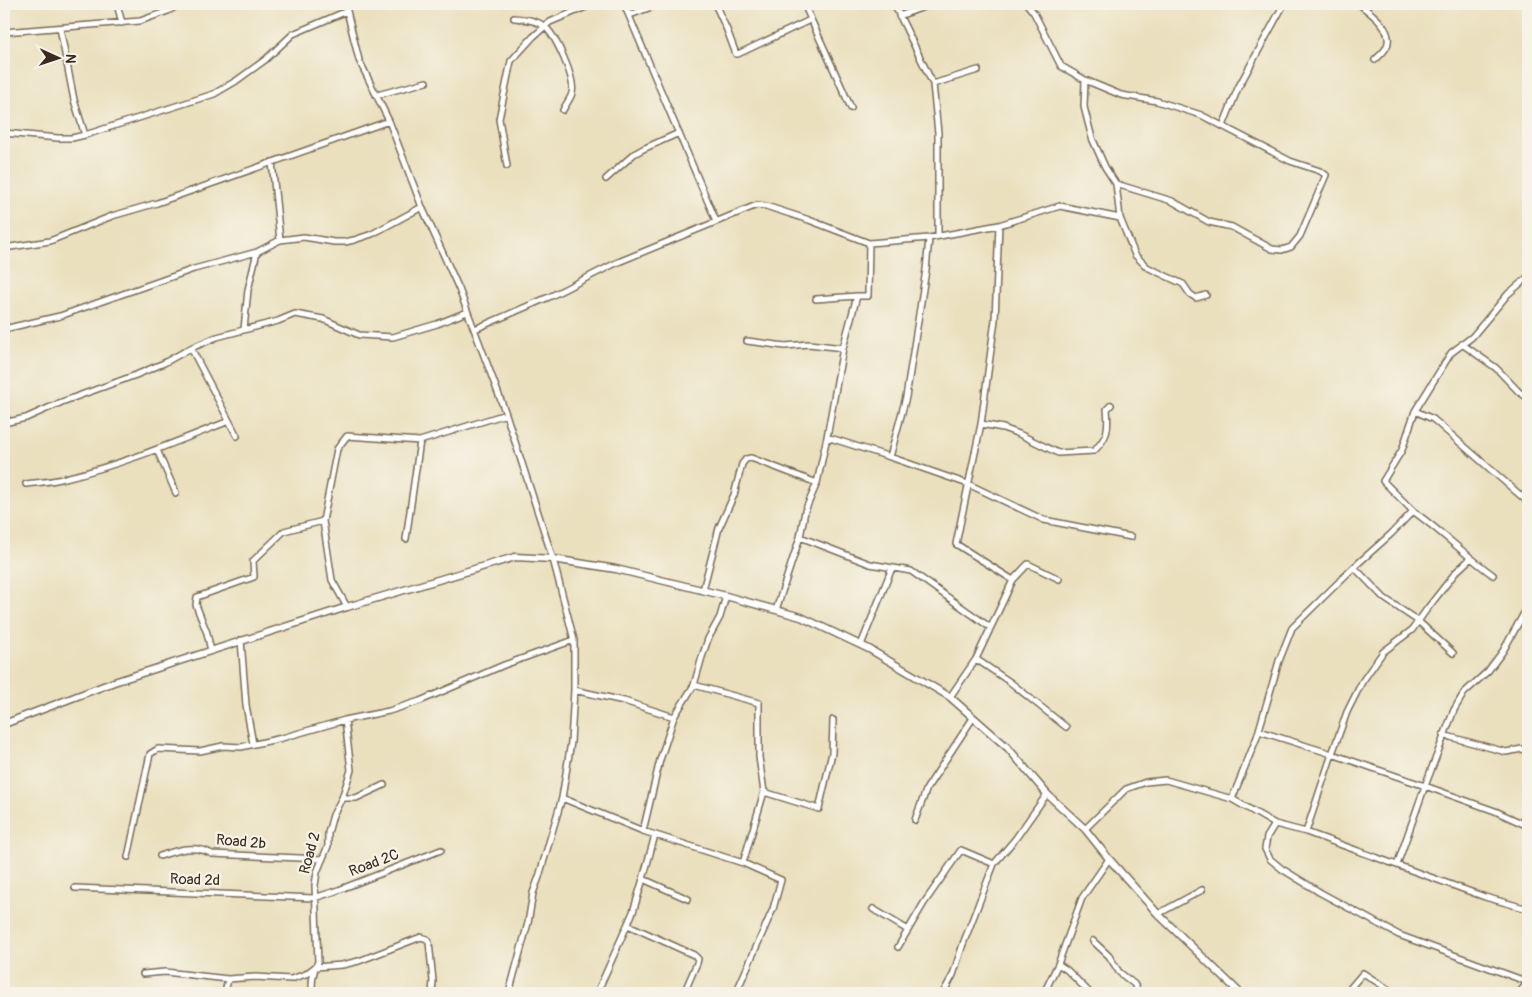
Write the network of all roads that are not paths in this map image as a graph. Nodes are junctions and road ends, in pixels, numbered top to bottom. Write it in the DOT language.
graph roads {
  1 [pos="117,4"];
  2 [pos="180,4"];
  3 [pos="347,4"];
  4 [pos="593,4"];
  5 [pos="624,4"];
  6 [pos="659,4"];
  7 [pos="716,4"];
  8 [pos="804,4"];
  9 [pos="894,4"];
  10 [pos="932,4"];
  11 [pos="1027,4"];
  12 [pos="1284,4"];
  13 [pos="1359,4"];
  14 [pos="347,11"];
  15 [pos="630,15"];
  16 [pos="900,16"];
  17 [pos="514,18"];
  18 [pos="810,20"];
  19 [pos="122,23"];
  20 [pos="545,26"];
  21 [pos="60,28"];
  22 [pos="4,32"];
  23 [pos="1375,60"];
  24 [pos="978,70"];
  25 [pos="1085,80"];
  26 [pos="426,82"];
  27 [pos="933,84"];
  28 [pos="377,95"];
  29 [pos="851,108"];
  30 [pos="563,110"];
  31 [pos="389,121"];
  32 [pos="1223,126"];
  33 [pos="4,133"];
  34 [pos="679,133"];
  35 [pos="85,135"];
  36 [pos="272,162"];
  37 [pos="507,166"];
  38 [pos="606,179"];
  39 [pos="1116,184"];
  40 [pos="422,207"];
  41 [pos="1120,218"];
  42 [pos="716,221"];
  43 [pos="999,225"];
  44 [pos="938,235"];
  45 [pos="929,238"];
  46 [pos="280,240"];
  47 [pos="869,243"];
  48 [pos="4,248"];
  49 [pos="257,252"];
  50 [pos="1528,277"];
  51 [pos="1206,295"];
  52 [pos="856,296"];
  53 [pos="816,298"];
  54 [pos="468,312"];
  55 [pos="4,329"];
  56 [pos="244,329"];
  57 [pos="475,329"];
  58 [pos="747,341"];
  59 [pos="1462,344"];
  60 [pos="191,348"];
  61 [pos="843,348"];
  62 [pos="104,385"];
  63 [pos="1528,398"];
  64 [pos="59,403"];
  65 [pos="1111,405"];
  66 [pos="4,411"];
  67 [pos="1415,411"];
  68 [pos="506,414"];
  69 [pos="230,421"];
  70 [pos="981,424"];
  71 [pos="237,436"];
  72 [pos="827,437"];
  73 [pos="420,441"];
  74 [pos="157,450"];
  75 [pos="890,456"];
  76 [pos="26,484"];
  77 [pos="817,484"];
  78 [pos="968,484"];
  79 [pos="176,493"];
  80 [pos="1528,500"];
  81 [pos="1413,511"];
  82 [pos="323,521"];
  83 [pos="1131,536"];
  84 [pos="800,537"];
  85 [pos="406,539"];
  86 [pos="553,559"];
  87 [pos="1470,559"];
  88 [pos="1354,567"];
  89 [pos="892,568"];
  90 [pos="1493,575"];
  91 [pos="1059,579"];
  92 [pos="1013,580"];
  93 [pos="703,590"];
  94 [pos="726,596"];
  95 [pos="1528,606"];
  96 [pos="347,607"];
  97 [pos="776,610"];
  98 [pos="1418,621"];
  99 [pos="991,628"];
  100 [pos="241,640"];
  101 [pos="574,640"];
  102 [pos="861,645"];
  103 [pos="211,651"];
  104 [pos="1453,653"];
  105 [pos="976,659"];
  106 [pos="694,685"];
  107 [pos="574,690"];
  108 [pos="950,697"];
  109 [pos="674,717"];
  110 [pos="973,718"];
  111 [pos="345,720"];
  112 [pos="833,720"];
  113 [pos="4,724"];
  114 [pos="1066,727"];
  115 [pos="1259,731"];
  116 [pos="1443,735"];
  117 [pos="253,744"];
  118 [pos="1528,751"];
  119 [pos="1332,754"];
  120 [pos="384,785"];
  121 [pos="1425,786"];
  122 [pos="764,792"];
  123 [pos="1047,794"];
  124 [pos="342,798"];
  125 [pos="562,798"];
  126 [pos="1232,799"];
  127 [pos="915,820"];
  128 [pos="1275,824"];
  129 [pos="1528,826"];
  130 [pos="1085,829"];
  131 [pos="643,830"];
  132 [pos="1306,832"];
  133 [pos="655,835"];
  134 [pos="442,850"];
  135 [pos="160,856"];
  136 [pos="128,857"];
  137 [pos="322,859"];
  138 [pos="1109,859"];
  139 [pos="743,863"];
  140 [pos="994,864"];
  141 [pos="1397,865"];
  142 [pos="643,879"];
  143 [pos="75,888"];
  144 [pos="1202,890"];
  145 [pos="314,898"];
  146 [pos="688,899"];
  147 [pos="872,909"];
  148 [pos="1528,909"];
  149 [pos="1158,914"];
  150 [pos="628,925"];
  151 [pos="908,930"];
  152 [pos="1093,941"];
  153 [pos="898,947"];
  154 [pos="1058,964"];
  155 [pos="315,967"];
  156 [pos="143,974"];
  157 [pos="228,979"];
  158 [pos="1528,983"];
  159 [pos="225,993"];
  160 [pos="312,993"];
  161 [pos="432,993"];
  162 [pos="509,993"];
  163 [pos="598,993"];
  164 [pos="684,993"];
  165 [pos="736,993"];
  166 [pos="943,993"];
  167 [pos="1044,993"];
  168 [pos="1090,993"];
  169 [pos="1139,993"];
  170 [pos="1240,993"];
  171 [pos="1346,993"];
  172 [pos="1394,993"];
  173 [pos="1519,993"];
  1 -- 19 [label="street"];
  2 -- 19 [label="street"];
  3 -- 14 [label="street"];
  4 -- 20 [label="street"];
  5 -- 15 [label="street"];
  6 -- 15 [label="street"];
  7 -- 18 [label="street"];
  8 -- 18 [label="street"];
  9 -- 16 [label="street"];
  10 -- 16 [label="street"];
  11 -- 25 [label="street"];
  12 -- 32 [label="street"];
  13 -- 23 [label="street"];
  14 -- 28 [label="street"];
  14 -- 35 [label="street"];
  15 -- 34 [label="street"];
  16 -- 27 [label="street"];
  17 -- 20 [label="street"];
  18 -- 29 [label="street"];
  19 -- 21 [label="street"];
  20 -- 30 [label="street"];
  20 -- 37 [label="street"];
  21 -- 22 [label="street"];
  21 -- 35 [label="street"];
  24 -- 27 [label="street"];
  25 -- 32 [label="street"];
  25 -- 39 [label="street"];
  26 -- 28 [label="street"];
  27 -- 44 [label="street"];
  28 -- 31 [label="street"];
  31 -- 36 [label="street"];
  31 -- 40 [label="street"];
  32 -- 39 [label="street"];
  33 -- 35 [label="street"];
  34 -- 38 [label="street"];
  34 -- 42 [label="street"];
  36 -- 46 [label="street"];
  36 -- 48 [label="street"];
  39 -- 41 [label="street"];
  40 -- 46 [label="street"];
  40 -- 54 [label="street"];
  41 -- 43 [label="street"];
  41 -- 51 [label="street"];
  42 -- 47 [label="street"];
  42 -- 57 [label="street"];
  43 -- 44 [label="street"];
  43 -- 70 [label="street"];
  44 -- 45 [label="street"];
  45 -- 47 [label="street"];
  45 -- 75 [label="street"];
  46 -- 49 [label="street"];
  47 -- 52 [label="street"];
  49 -- 55 [label="street"];
  49 -- 56 [label="street"];
  50 -- 59 [label="street"];
  52 -- 53 [label="street"];
  52 -- 61 [label="street"];
  54 -- 56 [label="street"];
  54 -- 57 [label="street"];
  56 -- 60 [label="street"];
  57 -- 68 [label="street"];
  58 -- 61 [label="street"];
  59 -- 63 [label="street"];
  59 -- 67 [label="street"];
  60 -- 62 [label="street"];
  60 -- 69 [label="street"];
  61 -- 72 [label="street"];
  62 -- 64 [label="street"];
  62 -- 66 [label="street"];
  65 -- 70 [label="street"];
  67 -- 80 [label="street"];
  67 -- 81 [label="street"];
  68 -- 73 [label="street"];
  68 -- 86 [label="street"];
  69 -- 71 [label="street"];
  69 -- 74 [label="street"];
  70 -- 78 [label="street"];
  72 -- 75 [label="street"];
  72 -- 77 [label="street"];
  73 -- 82 [label="street"];
  73 -- 85 [label="street"];
  74 -- 76 [label="street"];
  74 -- 79 [label="street"];
  75 -- 78 [label="street"];
  77 -- 84 [label="street"];
  77 -- 93 [label="street"];
  78 -- 83 [label="street"];
  78 -- 92 [label="street"];
  81 -- 87 [label="street"];
  81 -- 88 [label="street"];
  82 -- 96 [label="street"];
  82 -- 103 [label="street"];
  84 -- 89 [label="street"];
  84 -- 97 [label="street"];
  86 -- 93 [label="street"];
  86 -- 96 [label="street"];
  86 -- 101 [label="street"];
  87 -- 90 [label="street"];
  87 -- 98 [label="street"];
  88 -- 98 [label="street"];
  88 -- 115 [label="street"];
  89 -- 99 [label="street"];
  89 -- 102 [label="street"];
  91 -- 92 [label="street"];
  92 -- 99 [label="street"];
  93 -- 94 [label="street"];
  94 -- 97 [label="street"];
  94 -- 106 [label="street"];
  95 -- 116 [label="street"];
  96 -- 100 [label="street"];
  97 -- 102 [label="street"];
  98 -- 104 [label="street"];
  98 -- 119 [label="street"];
  99 -- 105 [label="street"];
  100 -- 103 [label="street"];
  100 -- 117 [label="street"];
  101 -- 107 [label="street"];
  101 -- 111 [label="street"];
  102 -- 108 [label="street"];
  103 -- 113 [label="street"];
  105 -- 108 [label="street"];
  105 -- 114 [label="street"];
  106 -- 109 [label="street"];
  106 -- 122 [label="street"];
  107 -- 109 [label="street"];
  107 -- 125 [label="street"];
  108 -- 110 [label="street"];
  109 -- 131 [label="street"];
  110 -- 123 [label="street"];
  110 -- 127 [label="street"];
  111 -- 117 [label="street"];
  111 -- 124 [label="street, Road 2"];
  112 -- 122 [label="street"];
  115 -- 119 [label="street"];
  115 -- 126 [label="street"];
  116 -- 118 [label="street"];
  116 -- 121 [label="street"];
  117 -- 136 [label="street"];
  119 -- 121 [label="street"];
  119 -- 132 [label="street"];
  120 -- 124 [label="street"];
  121 -- 129 [label="street"];
  121 -- 141 [label="street"];
  122 -- 139 [label="street"];
  123 -- 130 [label="street"];
  123 -- 140 [label="street"];
  124 -- 137 [label="street, Road 2"];
  125 -- 131 [label="street"];
  125 -- 162 [label="street"];
  126 -- 128 [label="street"];
  126 -- 130 [label="street"];
  128 -- 132 [label="street"];
  128 -- 158 [label="street"];
  130 -- 138 [label="street"];
  131 -- 133 [label="street"];
  132 -- 141 [label="street"];
  133 -- 139 [label="street"];
  133 -- 142 [label="street"];
  134 -- 145 [label="street, Road 2C"];
  135 -- 137 [label="street, Road 2b"];
  137 -- 145 [label="street, Road 2"];
  138 -- 149 [label="street"];
  138 -- 154 [label="street"];
  139 -- 165 [label="street"];
  140 -- 151 [label="street"];
  140 -- 166 [label="street"];
  141 -- 148 [label="street"];
  142 -- 146 [label="street"];
  142 -- 150 [label="street"];
  143 -- 145 [label="street, Road 2d"];
  144 -- 149 [label="street"];
  145 -- 155 [label="street, Road 2"];
  147 -- 151 [label="street"];
  149 -- 170 [label="street"];
  150 -- 163 [label="street"];
  150 -- 164 [label="street"];
  151 -- 153 [label="street"];
  152 -- 169 [label="street"];
  154 -- 167 [label="street"];
  154 -- 168 [label="street"];
  155 -- 157 [label="street"];
  155 -- 160 [label="street, Road 2"];
  155 -- 161 [label="street"];
  156 -- 157 [label="street"];
  157 -- 159 [label="street"];
  158 -- 173 [label="street"];
  171 -- 172 [label="street"];
}
